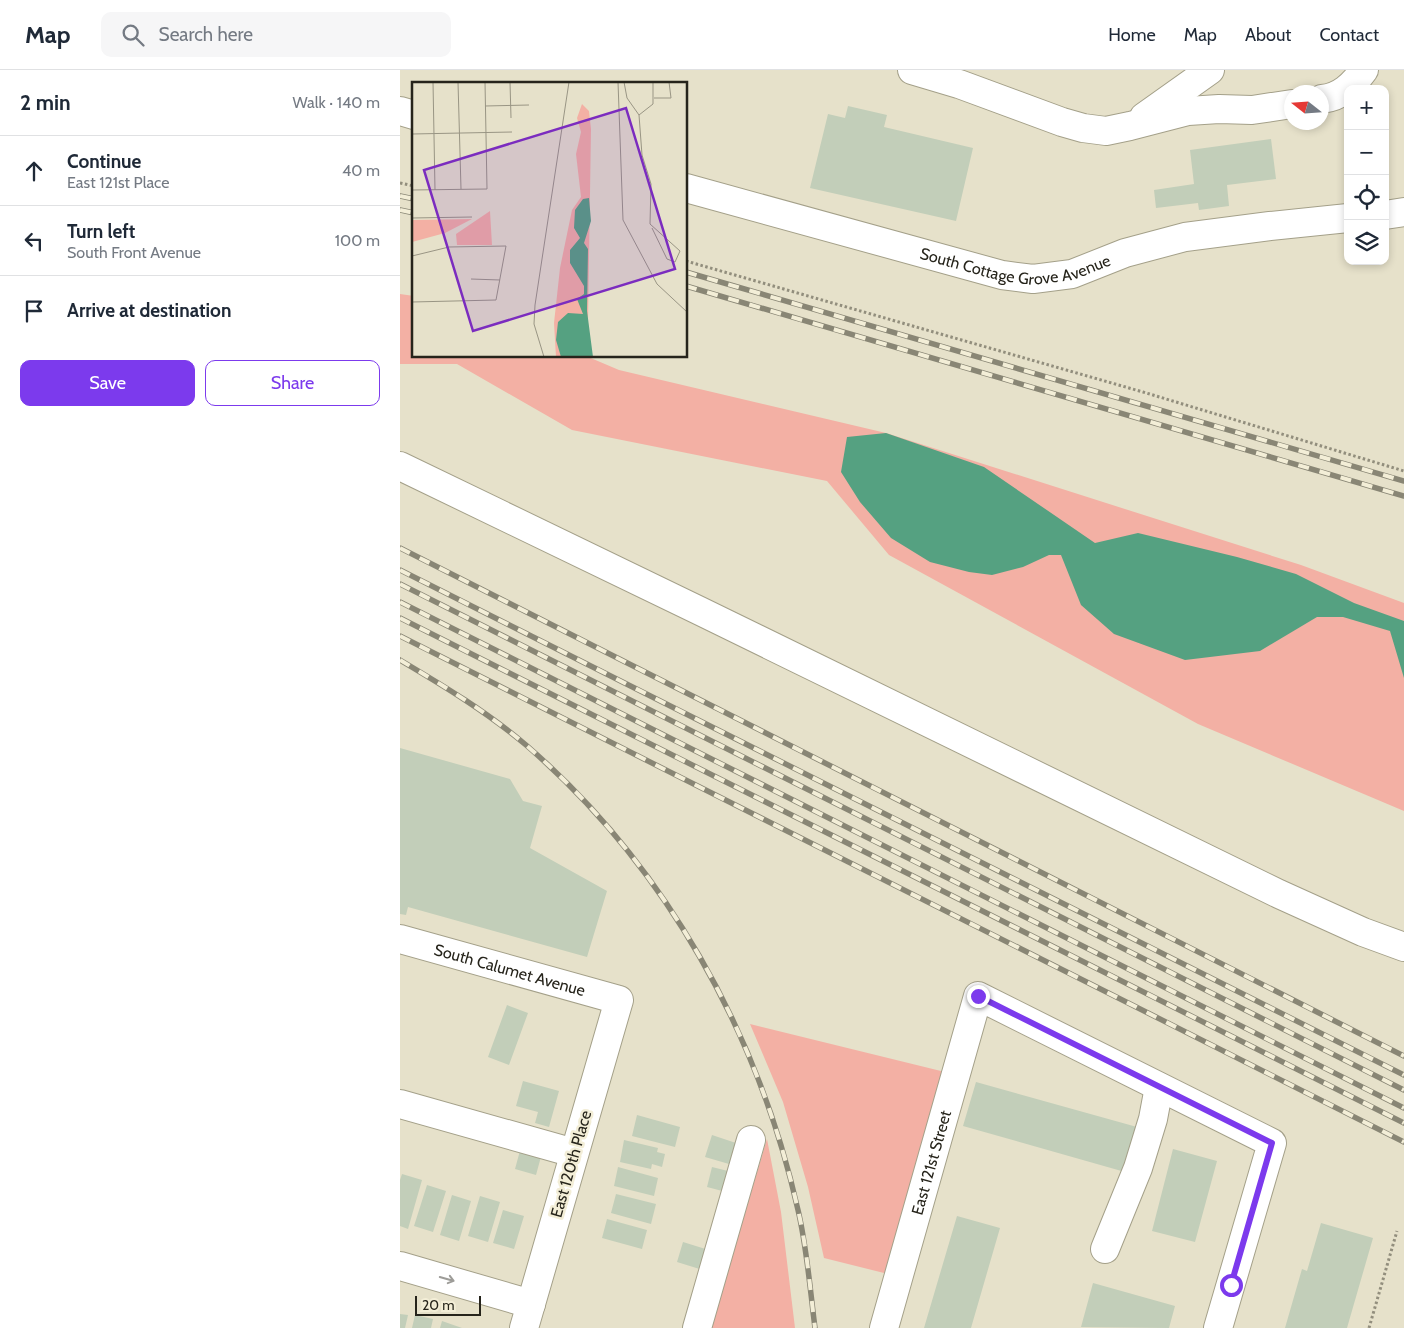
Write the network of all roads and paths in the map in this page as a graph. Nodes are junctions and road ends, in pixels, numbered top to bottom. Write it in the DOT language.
graph roads {
  1 [pos="912,70"];
  2 [pos="1210,70"];
  3 [pos="1364,70"];
  4 [pos="1329,99"];
  5 [pos="1284,105"];
  6 [pos="1130,126"];
  7 [pos="688,189"];
  8 [pos="1404,212"];
  9 [pos="1389,214"];
  10 [pos="1344,218"];
  11 [pos="688,262"];
  12 [pos="400,466"];
  13 [pos="1404,471"];
  14 [pos="400,939"];
  15 [pos="1404,947"];
  16 [pos="619,1000"];
  17 [pos="1159,1087"];
  18 [pos="400,1104"];
  19 [pos="750,1140"];
  20 [pos="574,1153"];
  21 [pos="1397,1231"];
  22 [pos="1105,1249"];
  23 [pos="400,1266"];
  24 [pos="528,1316"];
  25 [pos="697,1328"];
  26 [pos="884,1328"];
  27 [pos="1218,1328"];
  28 [pos="1369,1328"];
  1 -- 6 [label="street"];
  2 -- 6 [label="street"];
  3 -- 4 [label="street"];
  5 -- 6 [label="street"];
  7 -- 10 [label="street, South Cottage Grove Avenue"];
  8 -- 9 [label="street"];
  11 -- 13 [label="path"];
  12 -- 15 [label="street"];
  14 -- 16 [label="street, South Calumet Avenue"];
  16 -- 20 [label="street, East 120th Place"];
  17 -- 22 [label="street"];
  17 -- 26 [label="street, East 121st Street"];
  17 -- 27 [label="street"];
  18 -- 20 [label="street"];
  19 -- 25 [label="street"];
  20 -- 24 [label="street, East 120th Place"];
  21 -- 28 [label="path"];
  23 -- 24 [label="street, one-way"];
}
